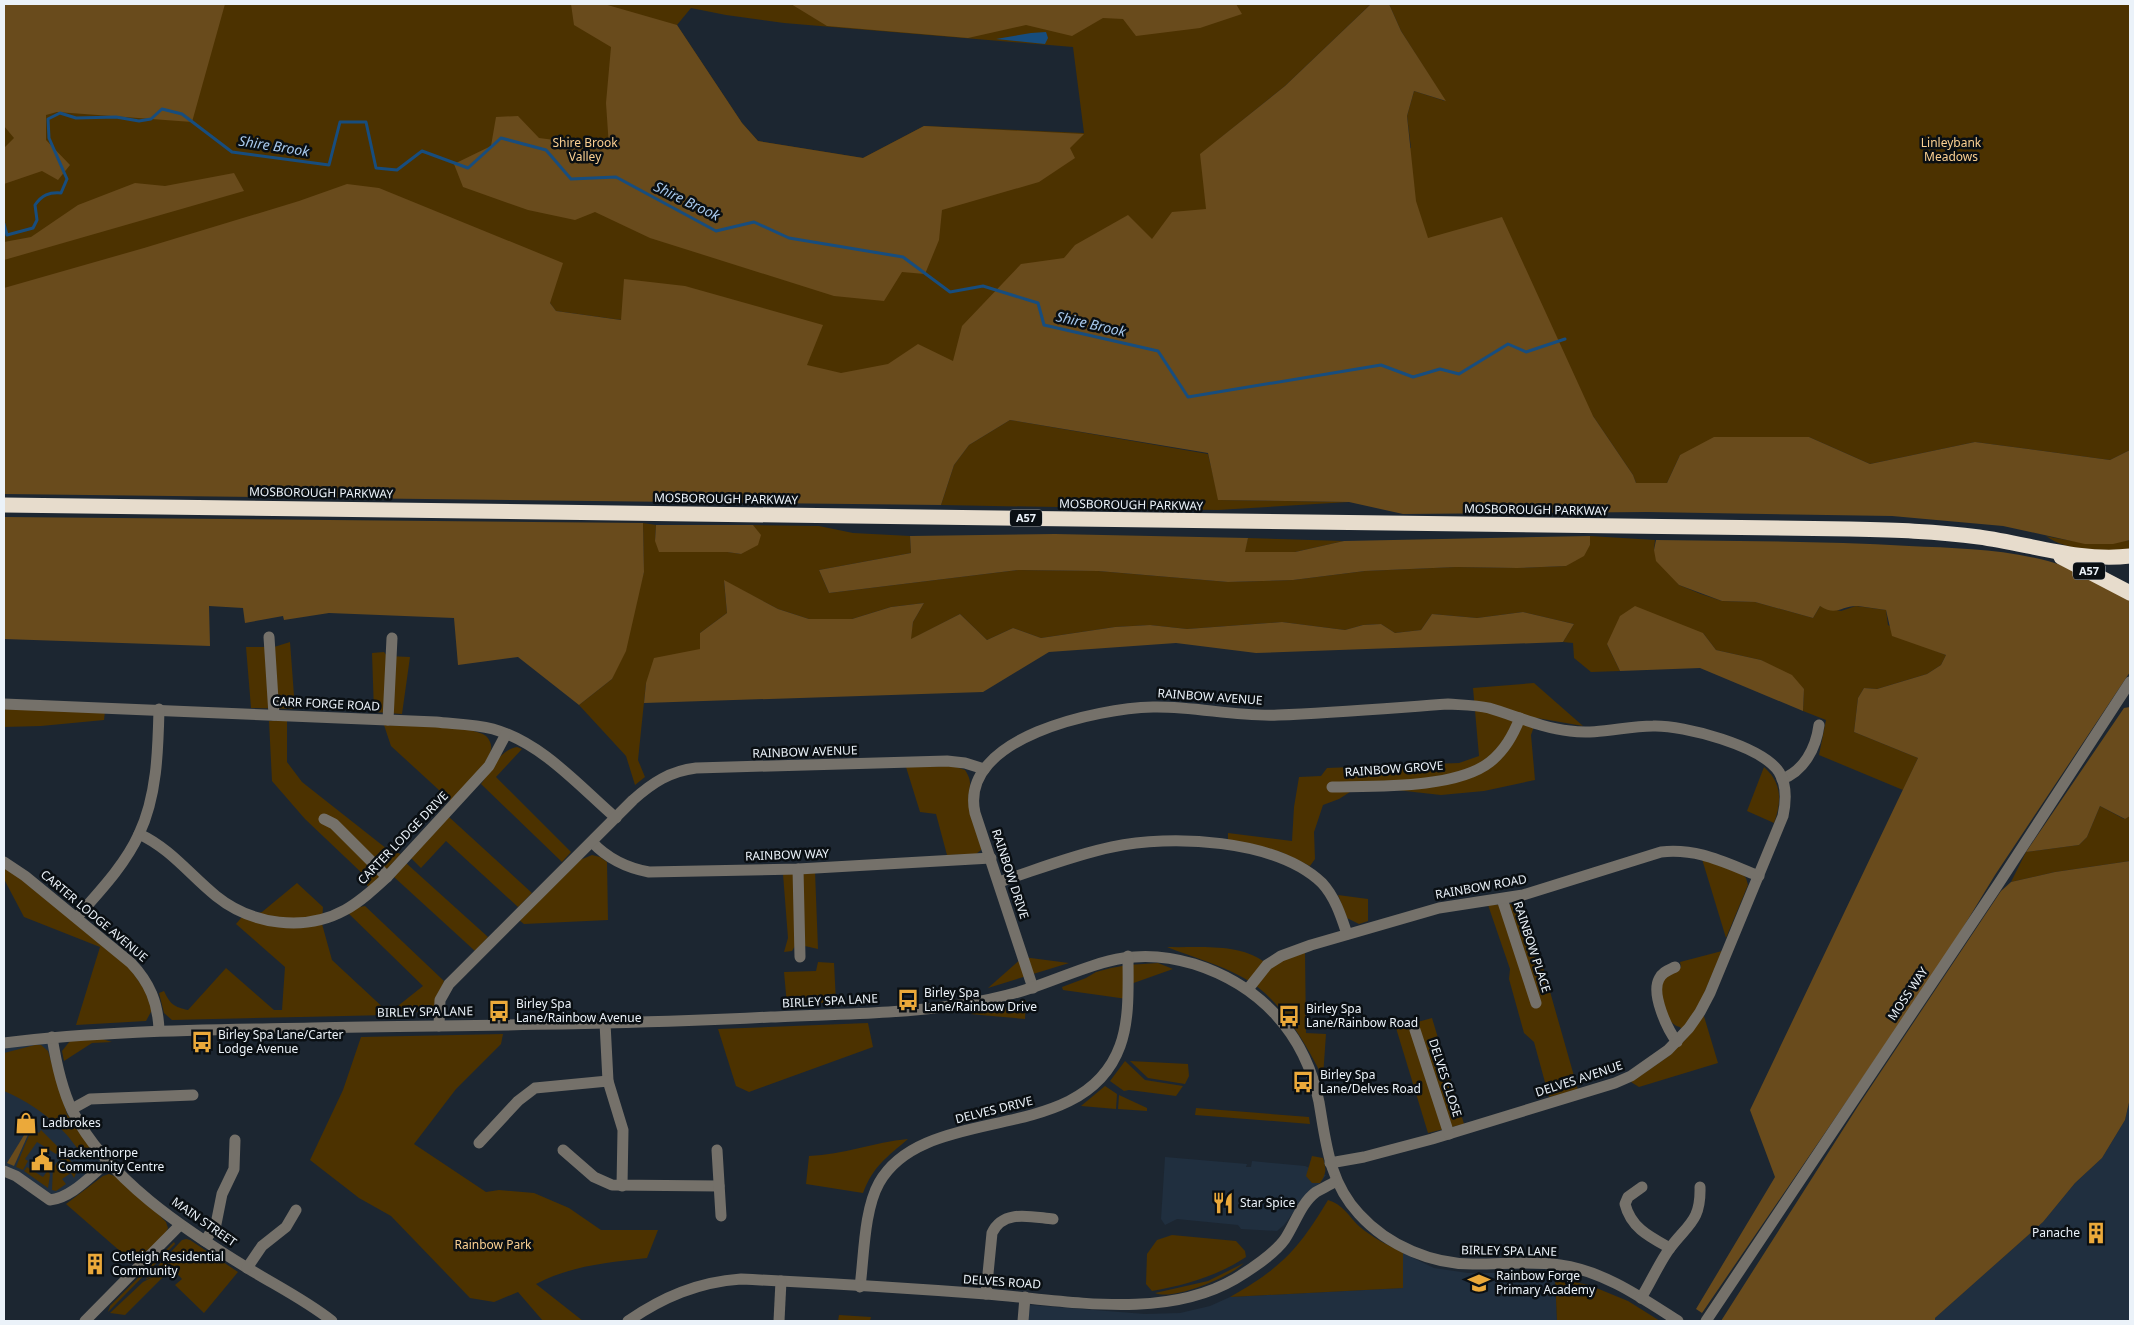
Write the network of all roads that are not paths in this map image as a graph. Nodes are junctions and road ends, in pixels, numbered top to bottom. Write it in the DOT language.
graph roads {
  1 [pos="4,505"];
  2 [pos="2046,550"];
  3 [pos="2130,556"];
  4 [pos="2130,593"];
  5 [pos="268,637"];
  6 [pos="392,638"];
  7 [pos="2130,682"];
  8 [pos="4,704"];
  9 [pos="159,710"];
  10 [pos="274,715"];
  11 [pos="1520,718"];
  12 [pos="388,720"];
  13 [pos="1819,725"];
  14 [pos="506,734"];
  15 [pos="984,769"];
  16 [pos="1782,779"];
  17 [pos="1332,787"];
  18 [pos="616,818"];
  19 [pos="324,819"];
  20 [pos="139,834"];
  21 [pos="592,842"];
  22 [pos="991,858"];
  23 [pos="4,862"];
  24 [pos="798,868"];
  25 [pos="1759,876"];
  26 [pos="387,877"];
  27 [pos="999,882"];
  28 [pos="1502,899"];
  29 [pos="76,918"];
  30 [pos="1347,934"];
  31 [pos="1128,956"];
  32 [pos="800,957"];
  33 [pos="1675,967"];
  34 [pos="1033,988"];
  35 [pos="1248,989"];
  36 [pos="1536,1003"];
  37 [pos="604,1023"];
  38 [pos="439,1026"];
  39 [pos="159,1030"];
  40 [pos="1415,1030"];
  41 [pos="52,1037"];
  42 [pos="1677,1042"];
  43 [pos="4,1043"];
  44 [pos="608,1081"];
  45 [pos="193,1096"];
  46 [pos="72,1109"];
  47 [pos="1449,1134"];
  48 [pos="235,1140"];
  49 [pos="478,1143"];
  50 [pos="563,1150"];
  51 [pos="717,1150"];
  52 [pos="109,1161"];
  53 [pos="1330,1163"];
  54 [pos="4,1171"];
  55 [pos="1336,1181"];
  56 [pos="622,1186"];
  57 [pos="719,1186"];
  58 [pos="1642,1187"];
  59 [pos="1700,1187"];
  60 [pos="296,1210"];
  61 [pos="721,1216"];
  62 [pos="1053,1219"];
  63 [pos="180,1225"];
  64 [pos="205,1241"];
  65 [pos="1670,1248"];
  66 [pos="247,1268"];
  67 [pos="781,1281"];
  68 [pos="860,1287"];
  69 [pos="986,1294"];
  70 [pos="1025,1297"];
  71 [pos="1641,1298"];
  72 [pos="85,1321"];
  73 [pos="332,1321"];
  74 [pos="628,1321"];
  75 [pos="779,1321"];
  76 [pos="1023,1321"];
  77 [pos="1678,1321"];
  78 [pos="1706,1321"];
  1 -- 2 [label="highway, MOSBOROUGH PARKWAY / A57"];
  2 -- 3 [label="highway, MOSBOROUGH PARKWAY / A57"];
  2 -- 4 [label="highway, MOSBOROUGH PARKWAY / A57"];
  5 -- 10 [label="street"];
  6 -- 12 [label="street"];
  7 -- 78 [label="street, MOSS WAY"];
  8 -- 9 [label="street, CARR FORGE ROAD"];
  9 -- 10 [label="street, CARR FORGE ROAD"];
  9 -- 20 [label="street"];
  10 -- 12 [label="street, CARR FORGE ROAD"];
  11 -- 15 [label="street, RAINBOW AVENUE"];
  11 -- 16 [label="street, RAINBOW AVENUE"];
  11 -- 17 [label="street, RAINBOW GROVE"];
  12 -- 14 [label="street, CARR FORGE ROAD"];
  13 -- 16 [label="street"];
  14 -- 18 [label="street, CARR FORGE ROAD"];
  14 -- 26 [label="street, CARTER LODGE DRIVE"];
  15 -- 18 [label="street, RAINBOW AVENUE"];
  15 -- 22 [label="street, RAINBOW DRIVE"];
  16 -- 25 [label="street"];
  18 -- 21 [label="street, RAINBOW AVENUE"];
  19 -- 26 [label="street"];
  20 -- 26 [label="street, CARTER LODGE DRIVE"];
  20 -- 29 [label="street"];
  21 -- 24 [label="street, RAINBOW WAY"];
  21 -- 38 [label="street, RAINBOW AVENUE"];
  22 -- 24 [label="street, RAINBOW WAY"];
  22 -- 27 [label="street, RAINBOW DRIVE"];
  23 -- 29 [label="street, CARTER LODGE AVENUE"];
  24 -- 32 [label="street"];
  25 -- 28 [label="street, RAINBOW ROAD"];
  25 -- 42 [label="street, DELVES AVENUE"];
  27 -- 30 [label="street"];
  27 -- 34 [label="street, RAINBOW DRIVE"];
  28 -- 30 [label="street, RAINBOW ROAD"];
  28 -- 36 [label="street, RAINBOW PLACE"];
  29 -- 39 [label="street, CARTER LODGE AVENUE"];
  30 -- 35 [label="street, RAINBOW ROAD"];
  31 -- 34 [label="street, BIRLEY SPA LANE"];
  31 -- 35 [label="street, BIRLEY SPA LANE"];
  31 -- 68 [label="street, DELVES DRIVE"];
  33 -- 42 [label="street"];
  34 -- 37 [label="street, BIRLEY SPA LANE"];
  35 -- 53 [label="street, BIRLEY SPA LANE"];
  37 -- 38 [label="street, BIRLEY SPA LANE"];
  37 -- 44 [label="street"];
  38 -- 39 [label="street, BIRLEY SPA LANE"];
  39 -- 41 [label="street, BIRLEY SPA LANE"];
  40 -- 47 [label="street, DELVES CLOSE"];
  41 -- 43 [label="street, BIRLEY SPA LANE"];
  41 -- 46 [label="street, MAIN STREET"];
  42 -- 47 [label="street, DELVES AVENUE"];
  44 -- 49 [label="street"];
  44 -- 56 [label="street"];
  45 -- 46 [label="street"];
  46 -- 52 [label="street, MAIN STREET"];
  47 -- 53 [label="street, DELVES AVENUE"];
  48 -- 64 [label="street"];
  50 -- 56 [label="street"];
  51 -- 57 [label="street"];
  52 -- 54 [label="street"];
  52 -- 63 [label="street, MAIN STREET"];
  53 -- 55 [label="street, BIRLEY SPA LANE"];
  55 -- 70 [label="street, DELVES ROAD"];
  55 -- 71 [label="street, BIRLEY SPA LANE"];
  56 -- 57 [label="street"];
  57 -- 61 [label="street"];
  58 -- 65 [label="street"];
  59 -- 65 [label="street"];
  60 -- 66 [label="street"];
  62 -- 69 [label="street"];
  63 -- 64 [label="street, MAIN STREET"];
  63 -- 72 [label="street"];
  64 -- 66 [label="street, MAIN STREET"];
  65 -- 71 [label="street"];
  66 -- 73 [label="street, MAIN STREET"];
  67 -- 68 [label="street, DELVES ROAD"];
  67 -- 74 [label="street, DELVES ROAD"];
  67 -- 75 [label="street"];
  68 -- 69 [label="street, DELVES ROAD"];
  69 -- 70 [label="street, DELVES ROAD"];
  70 -- 76 [label="street"];
  71 -- 77 [label="street, BIRLEY SPA LANE"];
}
